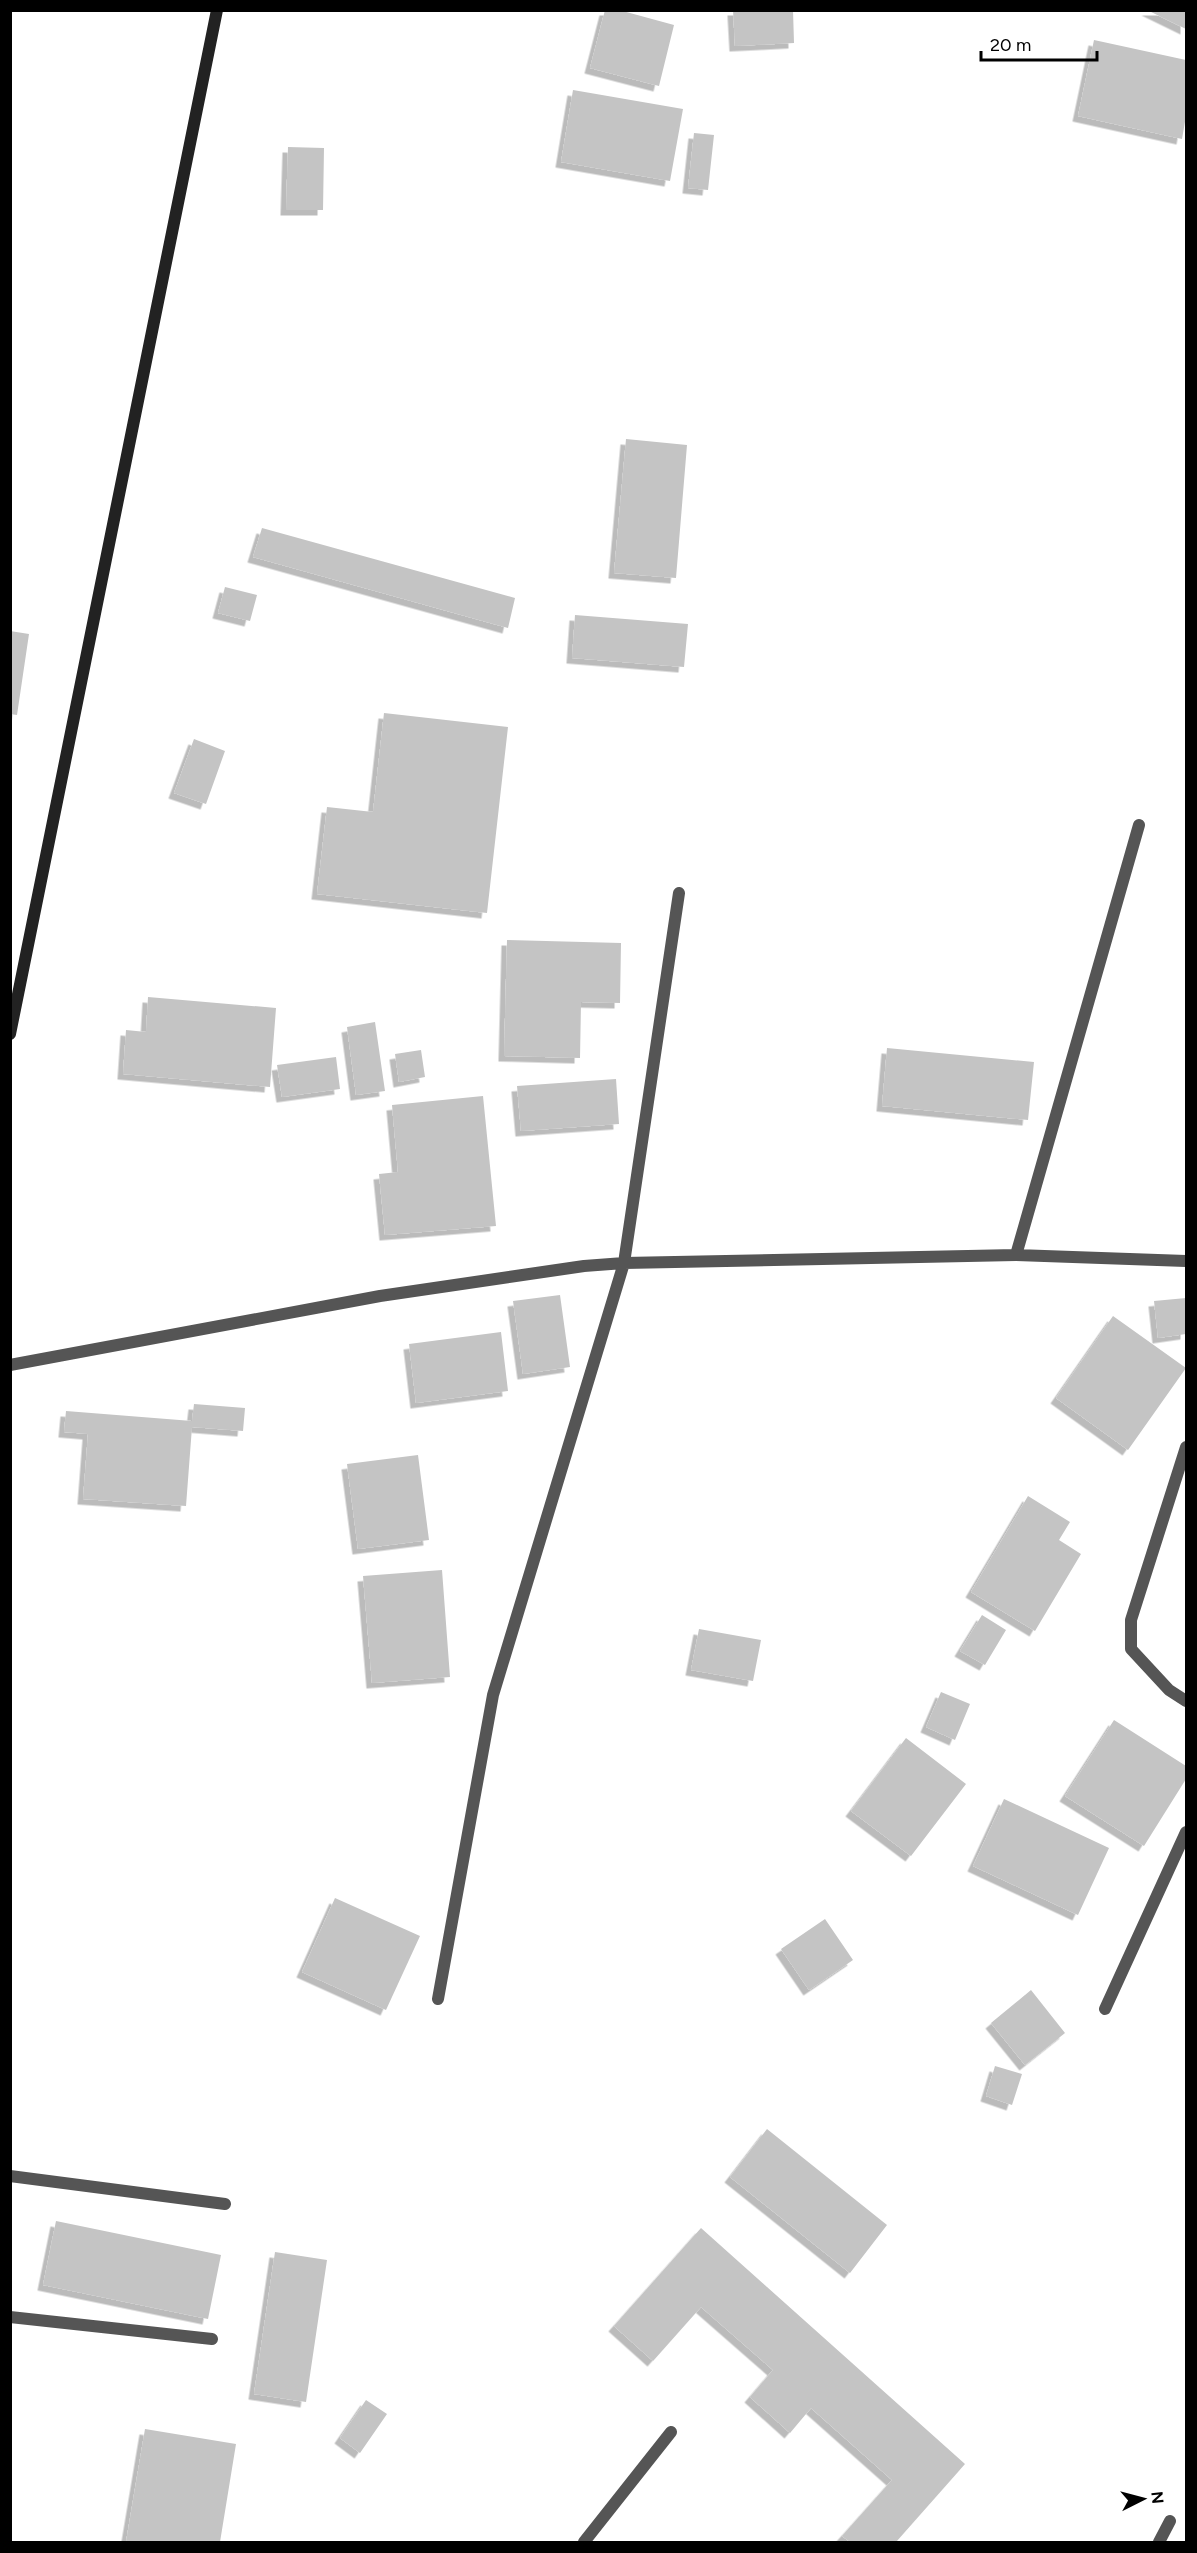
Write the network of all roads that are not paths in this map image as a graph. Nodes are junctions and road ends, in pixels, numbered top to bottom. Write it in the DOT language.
graph roads {
  1 [pos="217,10"];
  2 [pos="1139,825"];
  3 [pos="680,893"];
  4 [pos="10,1034"];
  5 [pos="1016,1255"];
  6 [pos="1186,1261"];
  7 [pos="624,1263"];
  8 [pos="10,1365"];
  9 [pos="1186,1447"];
  10 [pos="1186,1701"];
  11 [pos="1186,1832"];
  12 [pos="438,1999"];
  13 [pos="1105,2009"];
  14 [pos="10,2176"];
  15 [pos="225,2204"];
  16 [pos="10,2316"];
  17 [pos="212,2339"];
  18 [pos="671,2432"];
  19 [pos="1170,2521"];
  20 [pos="584,2542"];
  21 [pos="1159,2542"];
  1 -- 4 [label="main road"];
  2 -- 5 [label="street"];
  3 -- 7 [label="street"];
  5 -- 6 [label="street"];
  5 -- 7 [label="street"];
  7 -- 8 [label="street"];
  7 -- 12 [label="street"];
  9 -- 10 [label="street"];
  11 -- 13 [label="street"];
  14 -- 15 [label="street"];
  16 -- 17 [label="street"];
  18 -- 20 [label="street"];
  19 -- 21 [label="street"];
}
